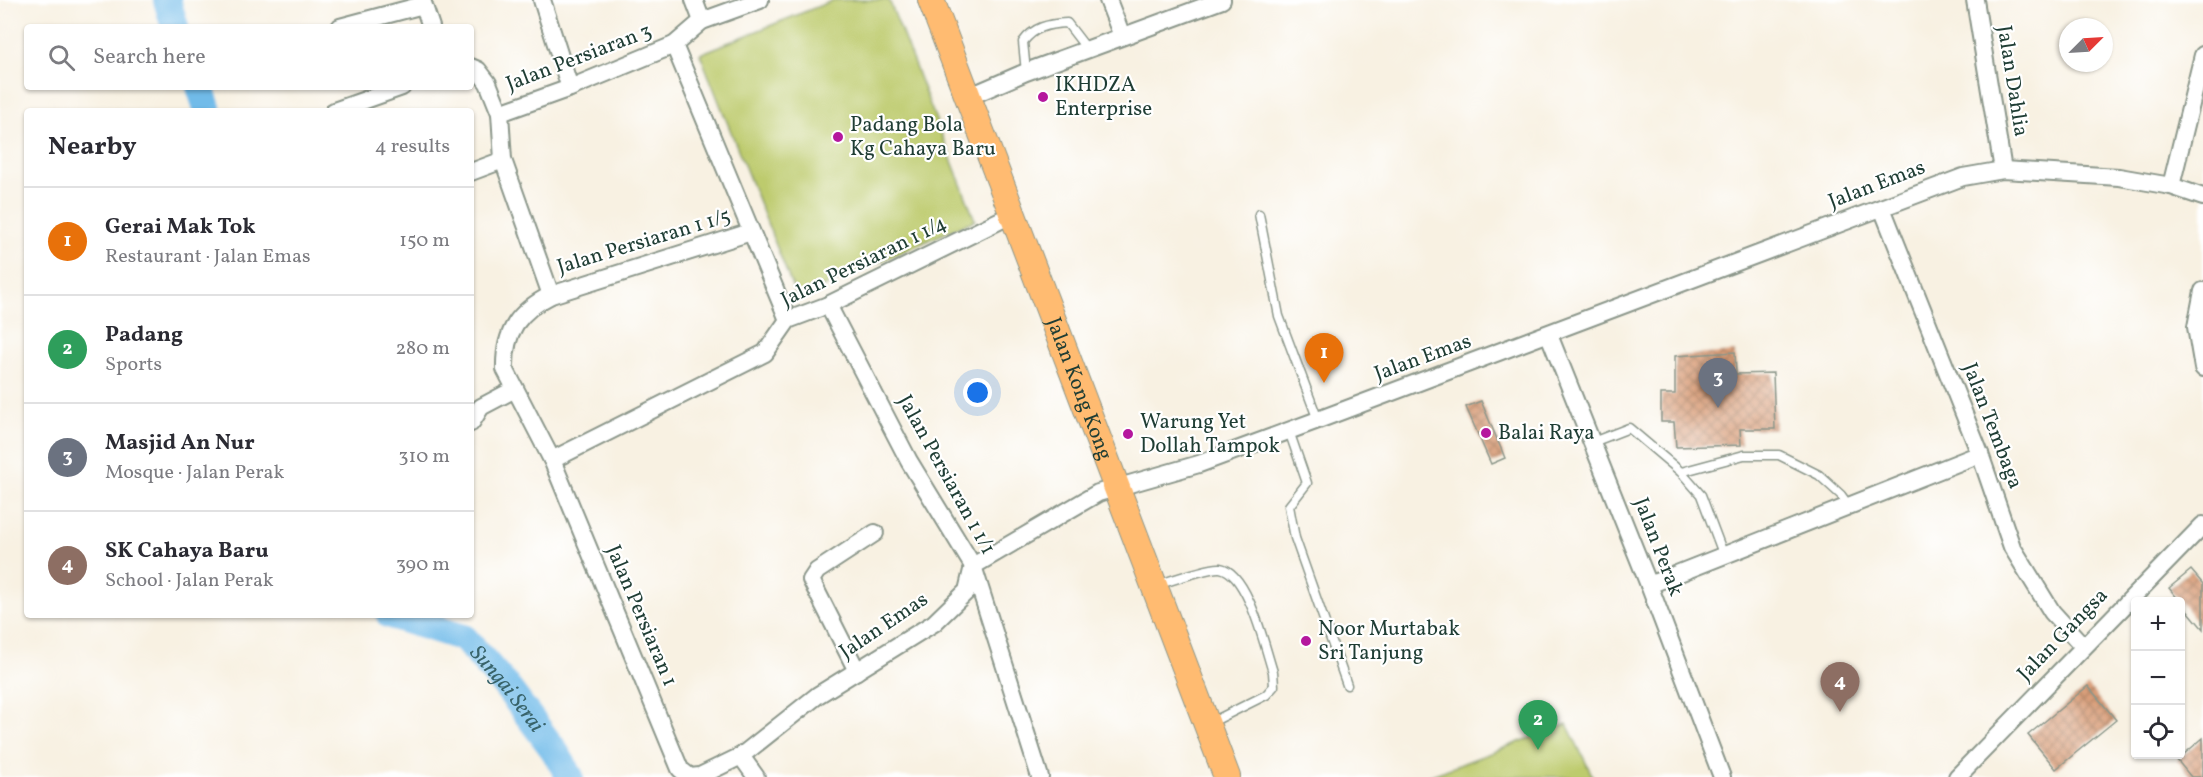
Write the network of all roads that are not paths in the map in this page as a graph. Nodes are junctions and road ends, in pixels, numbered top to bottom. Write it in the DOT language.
graph roads {
  1 [pos="542,0"];
  2 [pos="694,0"];
  3 [pos="760,0"];
  4 [pos="931,0"];
  5 [pos="1108,0"];
  6 [pos="1222,0"];
  7 [pos="1975,0"];
  8 [pos="422,2"];
  9 [pos="702,21"];
  10 [pos="350,24"];
  11 [pos="430,24"];
  12 [pos="1122,36"];
  13 [pos="674,45"];
  14 [pos="1086,49"];
  15 [pos="2203,55"];
  16 [pos="474,68"];
  17 [pos="1026,72"];
  18 [pos="570,88"];
  19 [pos="394,90"];
  20 [pos="968,97"];
  21 [pos="342,108"];
  22 [pos="500,113"];
  23 [pos="503,160"];
  24 [pos="2003,170"];
  25 [pos="474,171"];
  26 [pos="2171,186"];
  27 [pos="2203,197"];
  28 [pos="1882,208"];
  29 [pos="1013,214"];
  30 [pos="1258,214"];
  31 [pos="751,232"];
  32 [pos="2203,291"];
  33 [pos="551,295"];
  34 [pos="828,305"];
  35 [pos="788,320"];
  36 [pos="1549,335"];
  37 [pos="2203,368"];
  38 [pos="515,389"];
  39 [pos="474,418"];
  40 [pos="1318,420"];
  41 [pos="1289,431"];
  42 [pos="1593,441"];
  43 [pos="1980,454"];
  44 [pos="552,460"];
  45 [pos="1681,472"];
  46 [pos="1114,487"];
  47 [pos="1848,506"];
  48 [pos="2203,525"];
  49 [pos="875,533"];
  50 [pos="1724,556"];
  51 [pos="973,566"];
  52 [pos="1153,585"];
  53 [pos="1649,585"];
  54 [pos="2083,645"];
  55 [pos="857,671"];
  56 [pos="1347,685"];
  57 [pos="1207,724"];
  58 [pos="741,756"];
  59 [pos="700,776"];
  60 [pos="756,777"];
  61 [pos="1040,777"];
  62 [pos="1227,777"];
  63 [pos="1722,777"];
  64 [pos="1957,777"];
  1 -- 18 [label="street"];
  2 -- 9 [label="street"];
  3 -- 9 [label="street"];
  4 -- 20 [label="main road, Jalan Kong Kong"];
  5 -- 12 [label="street"];
  6 -- 12 [label="street"];
  7 -- 24 [label="street, Jalan Dahlia"];
  8 -- 10 [label="street"];
  8 -- 11 [label="street"];
  9 -- 13 [label="street, Jalan Persiaran 3"];
  12 -- 14 [label="street"];
  13 -- 18 [label="street, Jalan Persiaran 3"];
  13 -- 31 [label="street"];
  14 -- 17 [label="street"];
  14 -- 17 [label="lane"];
  15 -- 26 [label="street"];
  16 -- 22 [label="street"];
  17 -- 20 [label="street"];
  18 -- 22 [label="street, Jalan Persiaran 3"];
  19 -- 21 [label="street"];
  20 -- 29 [label="main road, Jalan Kong Kong"];
  22 -- 23 [label="street"];
  23 -- 25 [label="street"];
  23 -- 33 [label="street"];
  24 -- 26 [label="street, Jalan Emas"];
  24 -- 28 [label="street, Jalan Emas"];
  26 -- 27 [label="street, Jalan Emas"];
  28 -- 36 [label="street, Jalan Emas"];
  28 -- 43 [label="street, Jalan Tembaga"];
  29 -- 34 [label="street, Jalan Persiaran 1 1/4"];
  29 -- 46 [label="main road, Jalan Kong Kong"];
  30 -- 40 [label="lane"];
  31 -- 33 [label="street, Jalan Persiaran 1 1/5"];
  31 -- 35 [label="street"];
  32 -- 37 [label="street"];
  33 -- 38 [label="street, Jalan Persiaran 1 1/5"];
  34 -- 35 [label="street, Jalan Persiaran 1 1/4"];
  34 -- 51 [label="street, Jalan Persiaran 1 1/1"];
  35 -- 44 [label="street, Jalan Persiaran 1 1/4"];
  36 -- 40 [label="street, Jalan Emas"];
  36 -- 42 [label="street, Jalan Perak"];
  38 -- 39 [label="street"];
  38 -- 44 [label="street, Jalan Persiaran 1"];
  40 -- 41 [label="street, Jalan Emas"];
  41 -- 46 [label="street, Jalan Emas"];
  41 -- 56 [label="lane"];
  42 -- 45 [label="lane"];
  42 -- 53 [label="street, Jalan Perak"];
  43 -- 47 [label="street"];
  43 -- 54 [label="street, Jalan Tembaga"];
  44 -- 59 [label="street, Jalan Persiaran 1"];
  45 -- 47 [label="lane"];
  45 -- 50 [label="lane"];
  46 -- 51 [label="street, Jalan Emas"];
  46 -- 52 [label="main road, Jalan Kong Kong"];
  47 -- 50 [label="street"];
  48 -- 54 [label="street, Jalan Gangsa"];
  49 -- 55 [label="street"];
  50 -- 53 [label="street"];
  51 -- 55 [label="street, Jalan Emas"];
  51 -- 61 [label="street, Jalan Persiaran 1 1/1"];
  52 -- 57 [label="main road, Jalan Kong Kong"];
  52 -- 57 [label="lane"];
  53 -- 63 [label="street, Jalan Perak"];
  54 -- 64 [label="street, Jalan Gangsa"];
  55 -- 58 [label="street, Jalan Emas"];
  57 -- 62 [label="main road, Jalan Kong Kong"];
  58 -- 59 [label="street, Jalan Emas"];
  58 -- 60 [label="street"];
}
